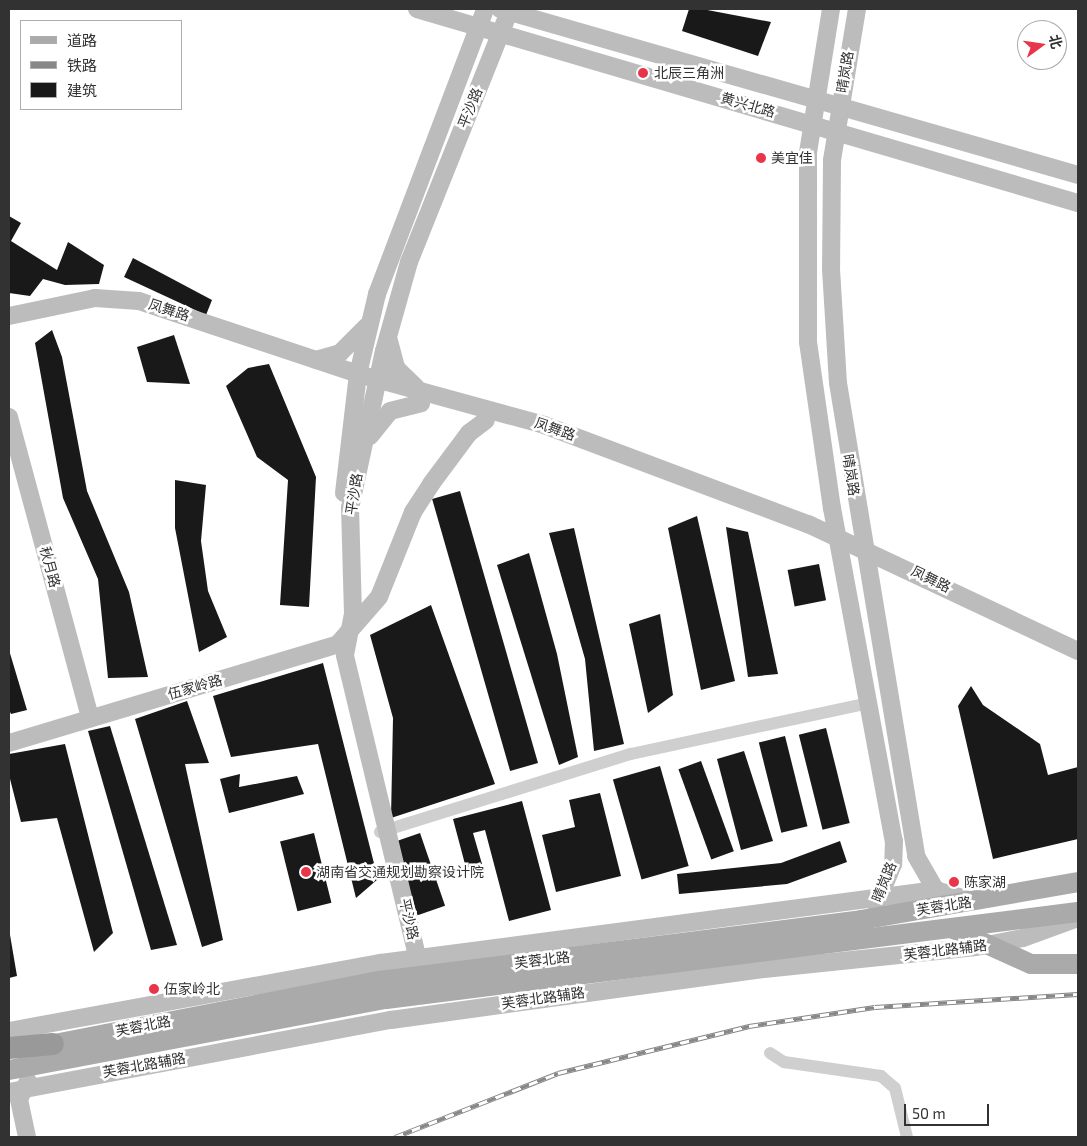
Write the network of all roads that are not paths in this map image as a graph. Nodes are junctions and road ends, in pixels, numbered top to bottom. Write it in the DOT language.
graph roads {
  1 [pos="417,9"];
  2 [pos="485,9"];
  3 [pos="831,9"];
  4 [pos="857,9"];
  5 [pos="506,10"];
  6 [pos="478,28"];
  7 [pos="500,34"];
  8 [pos="816,100"];
  9 [pos="839,107"];
  10 [pos="812,125"];
  11 [pos="836,133"];
  12 [pos="1078,175"];
  13 [pos="1078,203"];
  14 [pos="9,316"];
  15 [pos="370,319"];
  16 [pos="389,332"];
  17 [pos="314,360"];
  18 [pos="357,380"];
  19 [pos="377,386"];
  20 [pos="422,397"];
  21 [pos="9,417"];
  22 [pos="486,420"];
  23 [pos="9,454"];
  24 [pos="362,454"];
  25 [pos="840,544"];
  26 [pos="864,554"];
  27 [pos="342,640"];
  28 [pos="1078,651"];
  29 [pos="1078,663"];
  30 [pos="869,703"];
  31 [pos="86,720"];
  32 [pos="9,743"];
  33 [pos="384,831"];
  34 [pos="1078,882"];
  35 [pos="936,890"];
  36 [pos="880,898"];
  37 [pos="977,901"];
  38 [pos="1078,912"];
  39 [pos="1078,918"];
  40 [pos="861,920"];
  41 [pos="948,928"];
  42 [pos="656,936"];
  43 [pos="990,944"];
  44 [pos="1078,964"];
  45 [pos="418,976"];
  46 [pos="271,991"];
  47 [pos="62,1019"];
  48 [pos="9,1030"];
  49 [pos="9,1046"];
  50 [pos="58,1048"];
  51 [pos="770,1053"];
  52 [pos="9,1054"];
  53 [pos="9,1070"];
  54 [pos="13,1086"];
  55 [pos="9,1106"];
  56 [pos="19,1137"];
  57 [pos="27,1137"];
  58 [pos="907,1137"];
  1 -- 6 [label="street, 黄兴北路"];
  2 -- 6 [label="street, 平沙路"];
  3 -- 8 [label="street, 晴岚路"];
  4 -- 9 [label="street, 晴岚路"];
  5 -- 7 [label="street, 平沙路"];
  5 -- 8 [label="street, 黄兴北路"];
  6 -- 7 [label="street, 黄兴北路"];
  6 -- 15 [label="street, 平沙路"];
  7 -- 10 [label="street, 黄兴北路"];
  7 -- 16 [label="street, 平沙路"];
  8 -- 9 [label="street, 黄兴北路"];
  8 -- 10 [label="street, 晴岚路"];
  9 -- 11 [label="street, 晴岚路"];
  9 -- 12 [label="street, 黄兴北路"];
  10 -- 11 [label="street, 黄兴北路"];
  10 -- 25 [label="street, 晴岚路"];
  11 -- 13 [label="street, 黄兴北路"];
  11 -- 26 [label="street, 晴岚路"];
  14 -- 17 [label="street, 凤舞路"];
  15 -- 17 [label="street"];
  15 -- 18 [label="street, 平沙路"];
  16 -- 19 [label="street, 平沙路"];
  16 -- 20 [label="street"];
  17 -- 18 [label="street, 凤舞路"];
  18 -- 19 [label="street, 凤舞路"];
  18 -- 27 [label="street, 平沙路"];
  19 -- 20 [label="street, 凤舞路"];
  19 -- 24 [label="street, 平沙路"];
  20 -- 22 [label="street, 凤舞路"];
  20 -- 24 [label="street"];
  20 -- 25 [label="street, 凤舞路"];
  21 -- 31 [label="street, 秋月路"];
  22 -- 25 [label="street, 凤舞路"];
  22 -- 27 [label="street"];
  23 -- 31 [label="street, 秋月路"];
  24 -- 27 [label="street, 平沙路"];
  25 -- 26 [label="street, 凤舞路"];
  25 -- 30 [label="street, 晴岚路"];
  26 -- 28 [label="street, 凤舞路"];
  26 -- 29 [label="street, 凤舞路"];
  26 -- 35 [label="street, 晴岚路"];
  27 -- 31 [label="street, 伍家岭路"];
  27 -- 33 [label="street, 平沙路"];
  30 -- 33 [label="street"];
  30 -- 36 [label="street, 晴岚路"];
  31 -- 32 [label="street, 伍家岭路"];
  33 -- 45 [label="street, 平沙路"];
  34 -- 37 [label="main road, 芙蓉北路"];
  35 -- 36 [label="street"];
  35 -- 37 [label="street"];
  36 -- 40 [label="street, 晴岚路"];
  36 -- 42 [label="street"];
  37 -- 40 [label="main road, 芙蓉北路"];
  38 -- 41 [label="main road, 芙蓉北路"];
  39 -- 43 [label="street, 芙蓉北路辅路"];
  40 -- 42 [label="main road, 芙蓉北路"];
  41 -- 43 [label="main road"];
  41 -- 45 [label="main road, 芙蓉北路"];
  42 -- 45 [label="main road, 芙蓉北路"];
  43 -- 44 [label="main road"];
  43 -- 54 [label="street, 芙蓉北路辅路"];
  45 -- 46 [label="main road, 芙蓉北路"];
  45 -- 50 [label="main road, 芙蓉北路"];
  46 -- 47 [label="street"];
  46 -- 50 [label="main road, 芙蓉北路"];
  47 -- 48 [label="street"];
  47 -- 50 [label="street"];
  49 -- 50 [label="highway"];
  50 -- 52 [label="main road, 芙蓉北路"];
  50 -- 53 [label="main road, 芙蓉北路"];
  50 -- 54 [label="main road"];
  51 -- 58 [label="street"];
  54 -- 57 [label="street"];
  55 -- 56 [label="street"];
}
